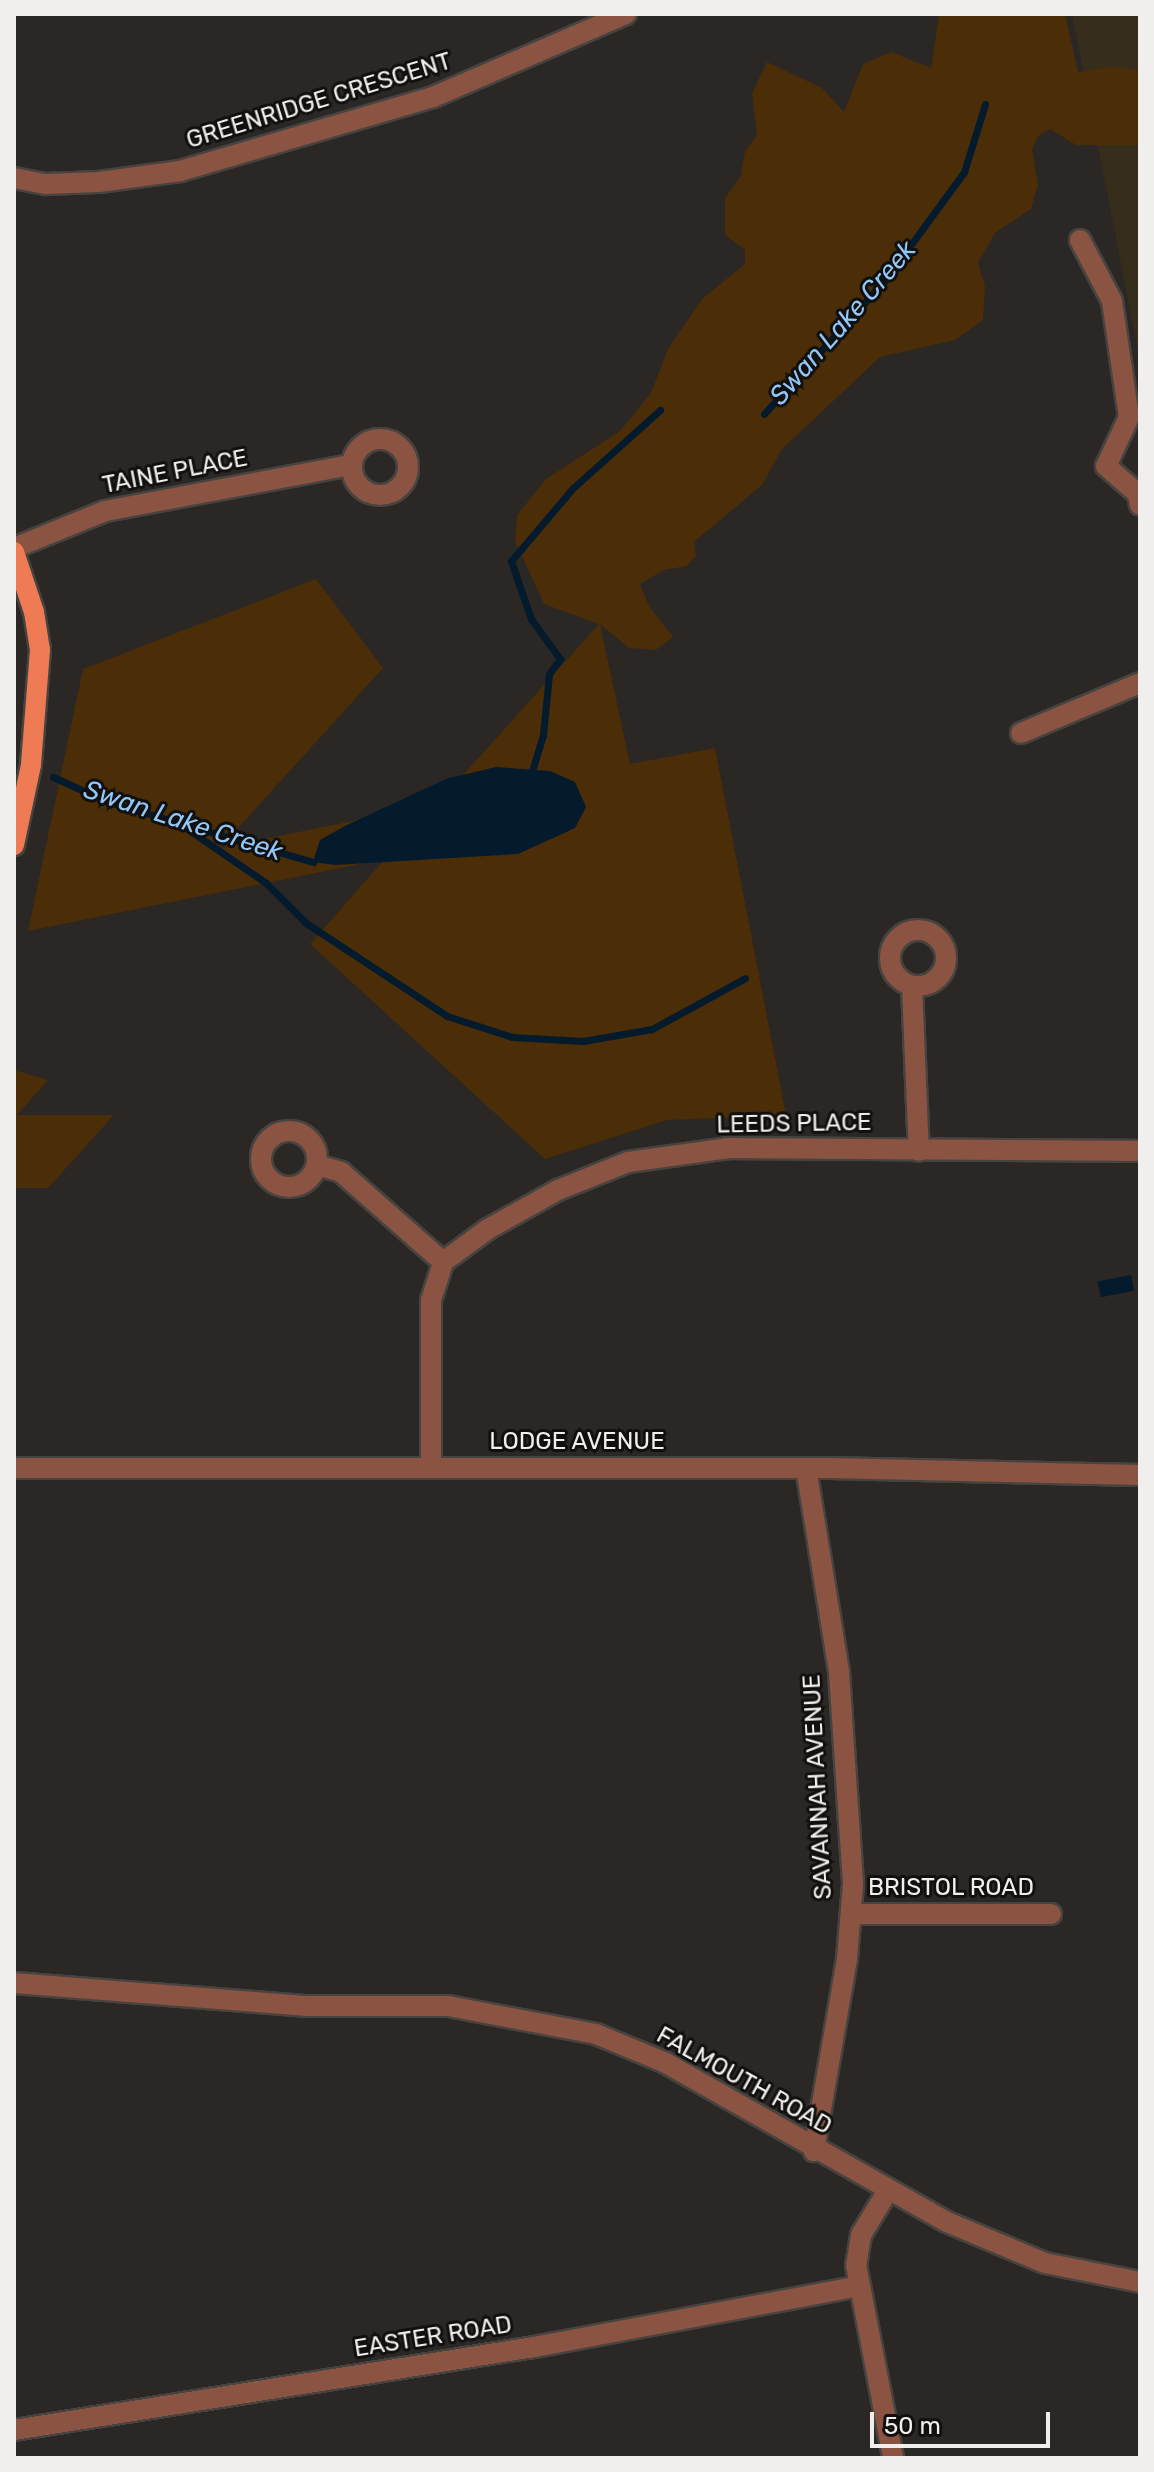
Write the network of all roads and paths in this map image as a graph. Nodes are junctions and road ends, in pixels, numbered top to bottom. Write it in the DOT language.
graph roads {
  1 [pos="620,15"];
  2 [pos="14,178"];
  3 [pos="1080,240"];
  4 [pos="351,465"];
  5 [pos="1140,505"];
  6 [pos="14,550"];
  7 [pos="1140,683"];
  8 [pos="1021,733"];
  9 [pos="14,845"];
  10 [pos="912,987"];
  11 [pos="919,1151"];
  12 [pos="1140,1151"];
  13 [pos="317,1165"];
  14 [pos="443,1262"];
  15 [pos="14,1468"];
  16 [pos="431,1468"];
  17 [pos="806,1468"];
  18 [pos="1140,1475"];
  19 [pos="851,1914"];
  20 [pos="1051,1914"];
  21 [pos="14,1983"];
  22 [pos="814,2151"];
  23 [pos="887,2192"];
  24 [pos="1140,2282"];
  25 [pos="859,2286"];
  26 [pos="14,2430"];
  27 [pos="893,2458"];
  1 -- 2 [label="street, GREENRIDGE CRESCENT"];
  3 -- 5 [label="street"];
  4 -- 6 [label="street, TAINE PLACE"];
  6 -- 9 [label="main road"];
  7 -- 8 [label="street"];
  10 -- 11 [label="street"];
  11 -- 12 [label="street, LEEDS PLACE"];
  11 -- 14 [label="street, LEEDS PLACE"];
  13 -- 14 [label="street"];
  14 -- 16 [label="street"];
  15 -- 16 [label="street, LODGE AVENUE"];
  16 -- 17 [label="street, LODGE AVENUE"];
  17 -- 18 [label="street, LODGE AVENUE"];
  17 -- 19 [label="street, SAVANNAH AVENUE"];
  19 -- 20 [label="street, BRISTOL ROAD"];
  19 -- 22 [label="street, SAVANNAH AVENUE"];
  21 -- 22 [label="street, FALMOUTH ROAD"];
  22 -- 23 [label="street, FALMOUTH ROAD"];
  23 -- 24 [label="street, FALMOUTH ROAD"];
  23 -- 25 [label="street"];
  25 -- 26 [label="street, EASTER ROAD"];
  25 -- 27 [label="street"];
}
